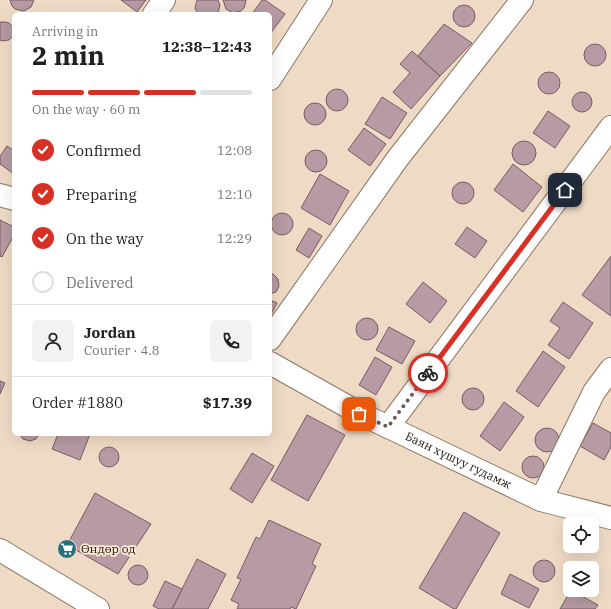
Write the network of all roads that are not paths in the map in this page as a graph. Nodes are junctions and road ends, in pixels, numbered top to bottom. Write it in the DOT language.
graph roads {
  1 [pos="164,0"];
  2 [pos="321,0"];
  3 [pos="522,0"];
  4 [pos="155,12"];
  5 [pos="272,75"];
  6 [pos="611,127"];
  7 [pos="0,195"];
  8 [pos="12,198"];
  9 [pos="272,337"];
  10 [pos="272,364"];
  11 [pos="611,369"];
  12 [pos="388,427"];
  13 [pos="540,500"];
  14 [pos="611,518"];
  15 [pos="0,550"];
  16 [pos="98,609"];
  1 -- 4 [label="street"];
  2 -- 5 [label="street"];
  3 -- 9 [label="street"];
  6 -- 12 [label="street"];
  7 -- 8 [label="street"];
  10 -- 12 [label="street, Баян хүшуу гудамж"];
  11 -- 13 [label="street"];
  12 -- 13 [label="street, Баян хүшуу гудамж"];
  13 -- 14 [label="street, Баян хүшуу гудамж"];
  15 -- 16 [label="street"];
}
